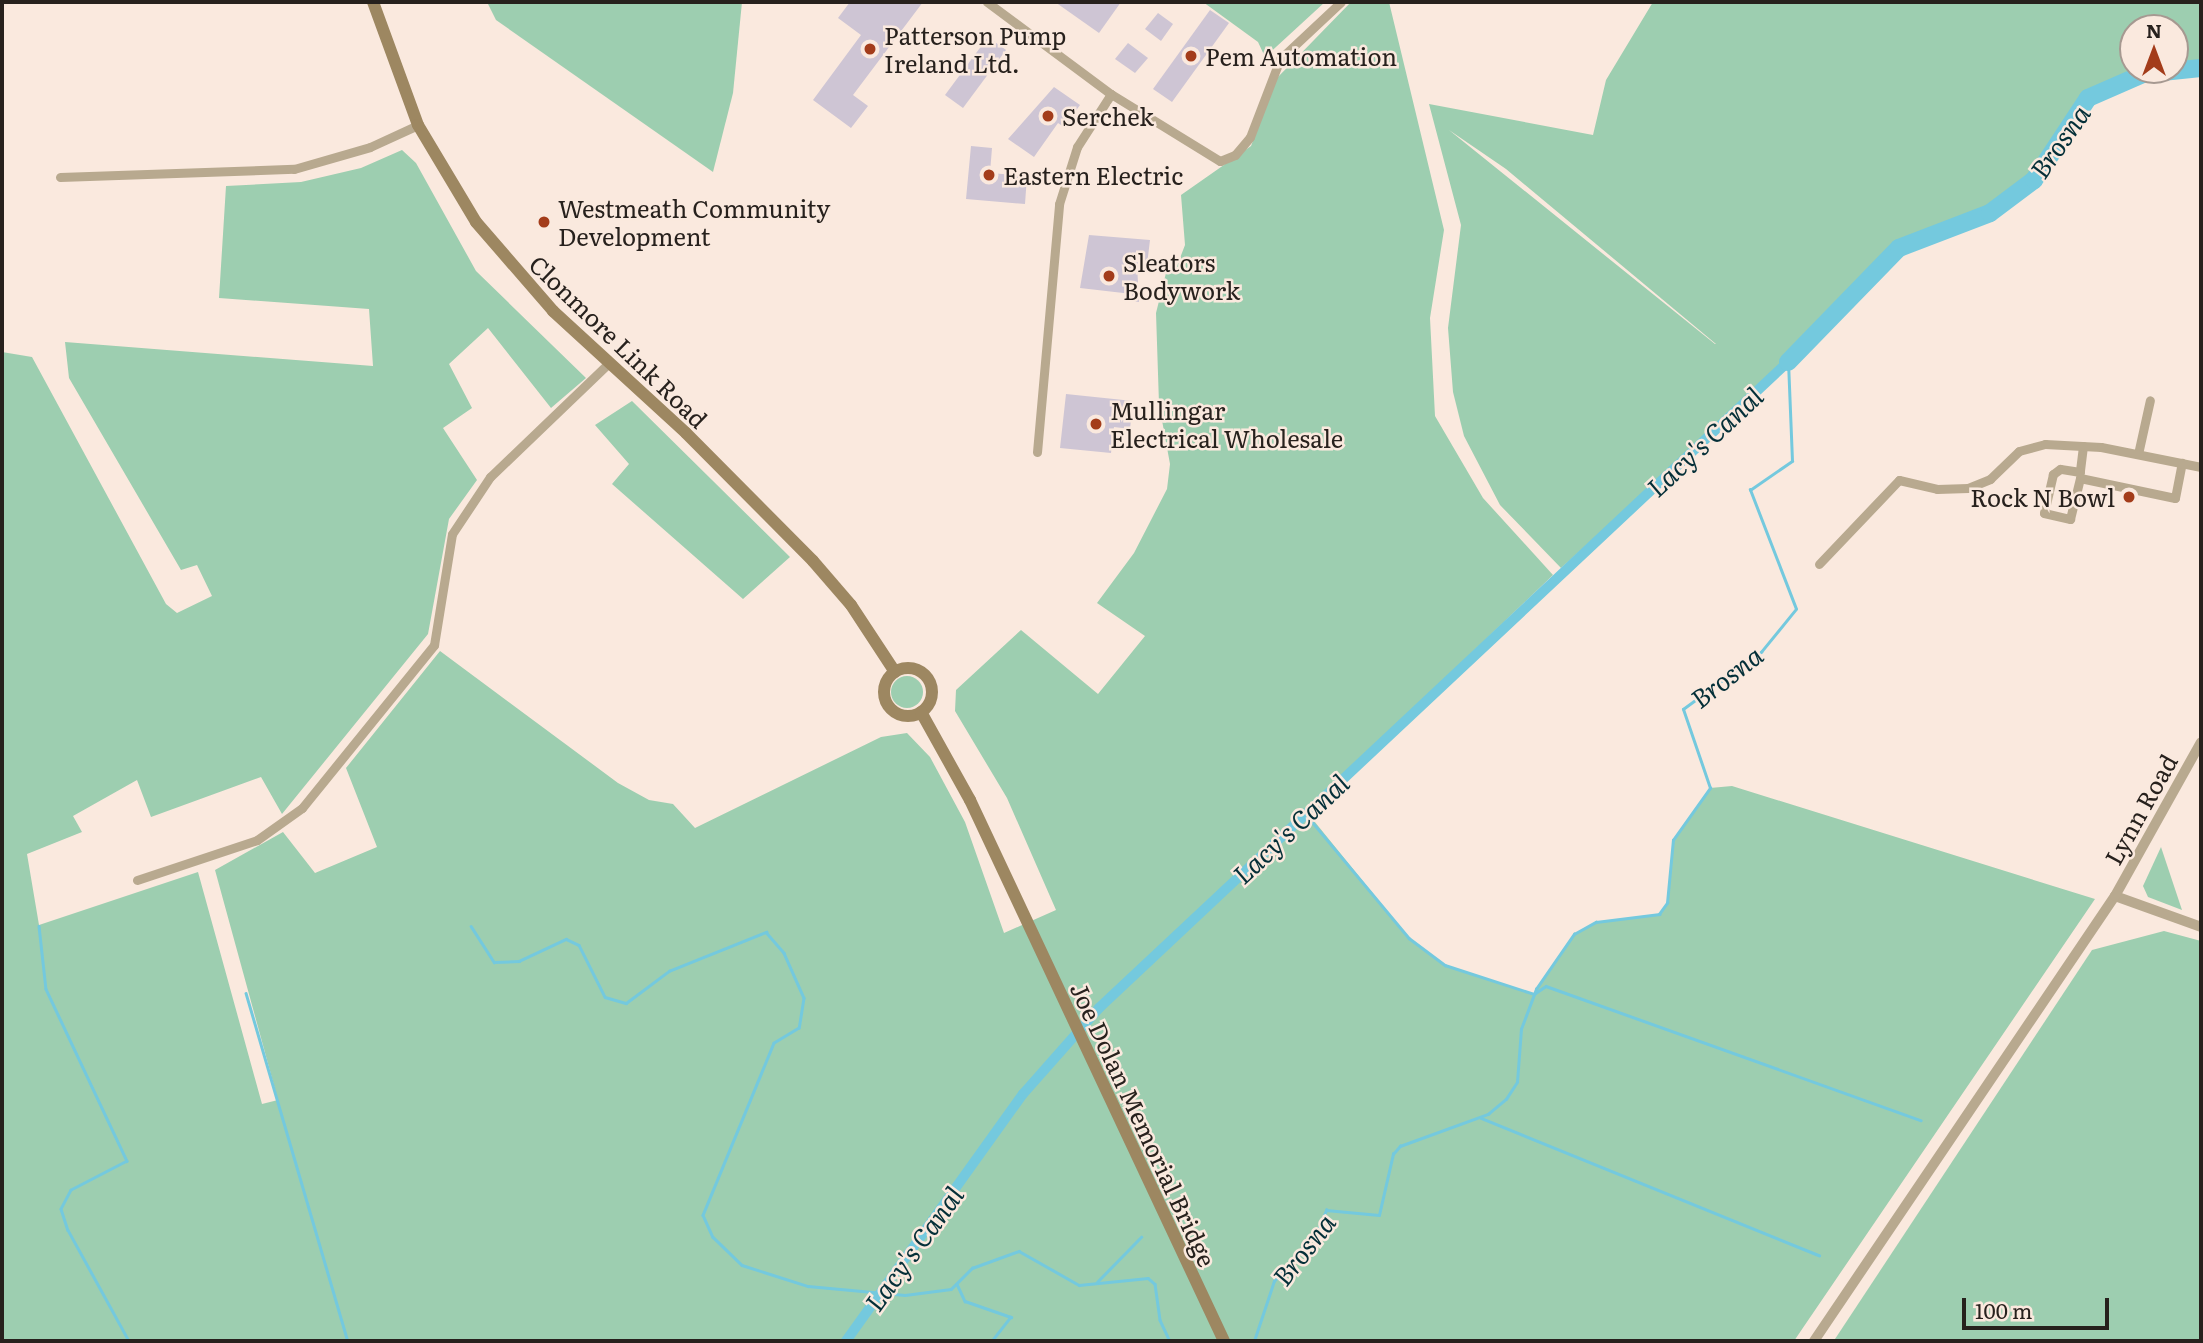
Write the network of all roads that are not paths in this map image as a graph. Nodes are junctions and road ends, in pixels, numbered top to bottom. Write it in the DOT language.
graph roads {
  1 [pos="373,2"];
  2 [pos="987,2"];
  3 [pos="1342,2"];
  4 [pos="1111,94"];
  5 [pos="418,125"];
  6 [pos="60,177"];
  7 [pos="609,363"];
  8 [pos="2150,400"];
  9 [pos="2083,446"];
  10 [pos="1037,452"];
  11 [pos="2138,454"];
  12 [pos="2182,463"];
  13 [pos="2201,467"];
  14 [pos="1819,564"];
  15 [pos="895,672"];
  16 [pos="921,712"];
  17 [pos="2201,742"];
  18 [pos="137,880"];
  19 [pos="2115,896"];
  20 [pos="2201,928"];
  21 [pos="1224,1341"];
  22 [pos="1814,1341"];
  1 -- 5 [label="main road, Clonmore Link Road"];
  2 -- 4 [label="street"];
  3 -- 4 [label="street"];
  4 -- 10 [label="street"];
  5 -- 6 [label="street"];
  5 -- 7 [label="main road, Clonmore Link Road"];
  7 -- 15 [label="main road, Clonmore Link Road"];
  7 -- 18 [label="street"];
  8 -- 11 [label="street"];
  9 -- 11 [label="street"];
  9 -- 12 [label="street"];
  9 -- 14 [label="street"];
  11 -- 12 [label="street"];
  12 -- 13 [label="street"];
  15 -- 16 [label="main road"];
  15 -- 16 [label="main road"];
  16 -- 21 [label="main road, Joe Dolan Memorial Bridge"];
  17 -- 19 [label="street, Lynn Road"];
  19 -- 20 [label="street"];
  19 -- 22 [label="street, Lynn Road"];
}
